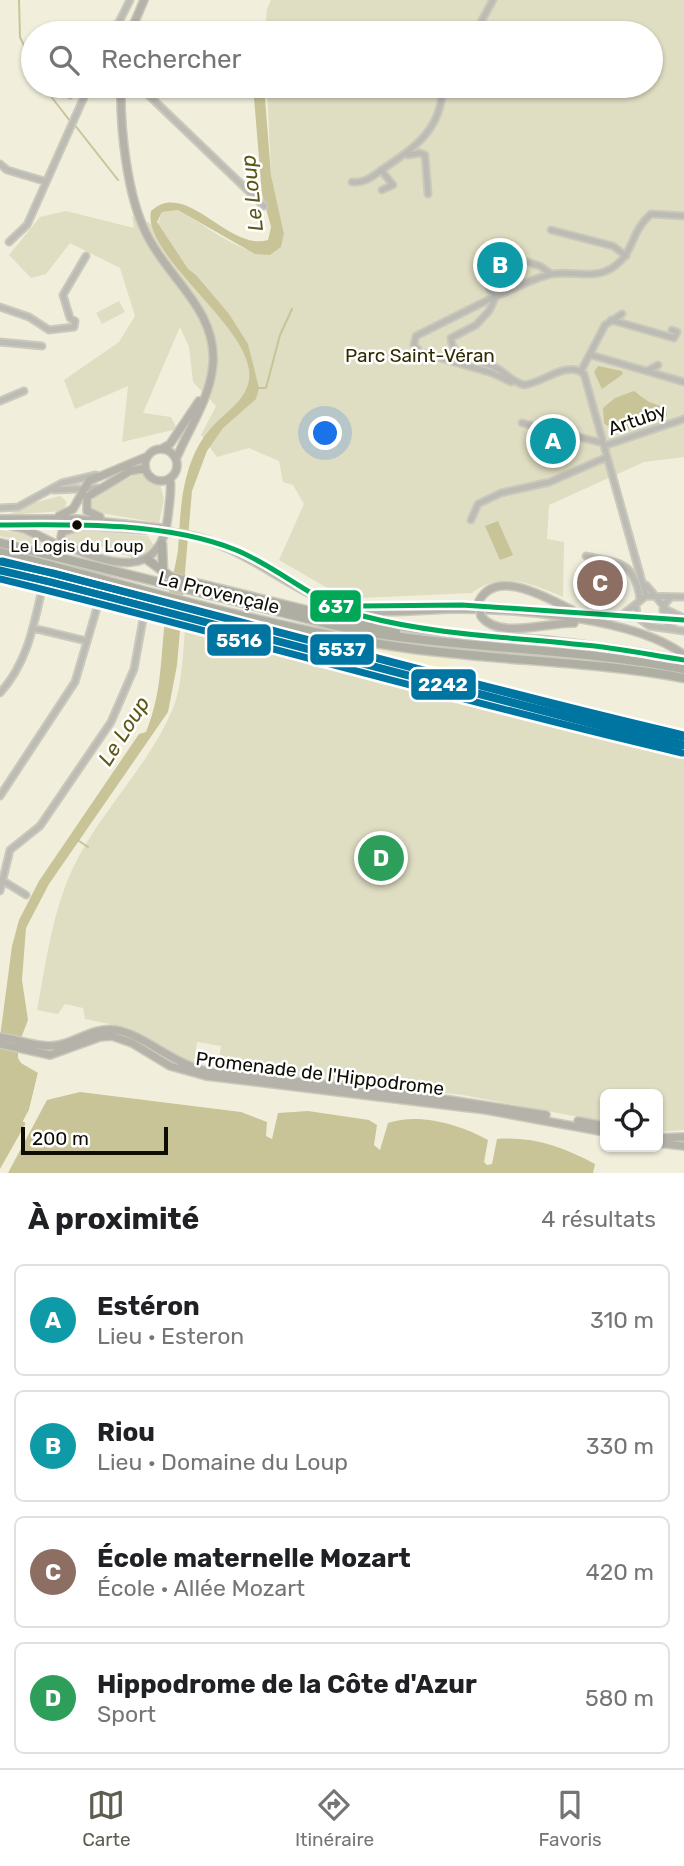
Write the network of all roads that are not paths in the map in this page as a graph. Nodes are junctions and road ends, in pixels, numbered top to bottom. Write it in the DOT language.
graph roads {
  1 [pos="130,0"];
  2 [pos="146,0"];
  3 [pos="493,0"];
  4 [pos="120,21"];
  5 [pos="138,21"];
  6 [pos="482,21"];
  7 [pos="83,98"];
  8 [pos="123,98"];
  9 [pos="152,98"];
  10 [pos="440,98"];
  11 [pos="405,157"];
  12 [pos="0,164"];
  13 [pos="381,170"];
  14 [pos="44,181"];
  15 [pos="352,182"];
  16 [pos="382,190"];
  17 [pos="428,194"];
  18 [pos="264,206"];
  19 [pos="684,216"];
  20 [pos="551,230"];
  21 [pos="9,242"];
  22 [pos="491,251"];
  23 [pos="86,256"];
  24 [pos="626,256"];
  25 [pos="551,274"];
  26 [pos="487,281"];
  27 [pos="496,296"];
  28 [pos="0,307"];
  29 [pos="622,314"];
  30 [pos="611,320"];
  31 [pos="672,330"];
  32 [pos="0,342"];
  33 [pos="42,346"];
  34 [pos="591,355"];
  35 [pos="658,365"];
  36 [pos="581,371"];
  37 [pos="647,372"];
  38 [pos="684,382"];
  39 [pos="518,384"];
  40 [pos="208,385"];
  41 [pos="24,391"];
  42 [pos="0,401"];
  43 [pos="683,421"];
  44 [pos="522,423"];
  45 [pos="604,444"];
  46 [pos="163,448"];
  47 [pos="146,457"];
  48 [pos="607,457"];
  49 [pos="176,459"];
  50 [pos="145,468"];
  51 [pos="99,475"];
  52 [pos="170,478"];
  53 [pos="74,480"];
  54 [pos="160,481"];
  55 [pos="98,488"];
  56 [pos="70,489"];
  57 [pos="83,489"];
  58 [pos="48,492"];
  59 [pos="81,501"];
  60 [pos="169,501"];
  61 [pos="0,508"];
  62 [pos="28,519"];
  63 [pos="0,520"];
  64 [pos="471,520"];
  65 [pos="117,521"];
  66 [pos="0,525"];
  67 [pos="80,526"];
  68 [pos="160,530"];
  69 [pos="206,537"];
  70 [pos="0,543"];
  71 [pos="162,544"];
  72 [pos="0,552"];
  73 [pos="91,554"];
  74 [pos="586,556"];
  75 [pos="148,559"];
  76 [pos="167,574"];
  77 [pos="0,575"];
  78 [pos="644,583"];
  79 [pos="43,585"];
  80 [pos="155,588"];
  81 [pos="654,596"];
  82 [pos="684,597"];
  83 [pos="643,598"];
  84 [pos="670,598"];
  85 [pos="99,601"];
  86 [pos="344,606"];
  87 [pos="636,606"];
  88 [pos="663,606"];
  89 [pos="552,611"];
  90 [pos="576,612"];
  91 [pos="621,615"];
  92 [pos="637,617"];
  93 [pos="664,618"];
  94 [pos="684,618"];
  95 [pos="598,624"];
  96 [pos="33,628"];
  97 [pos="684,630"];
  98 [pos="87,641"];
  99 [pos="460,644"];
  100 [pos="684,653"];
  101 [pos="684,660"];
  102 [pos="684,669"];
  103 [pos="684,678"];
  104 [pos="0,693"];
  105 [pos="0,779"];
  106 [pos="8,784"];
  107 [pos="0,796"];
  108 [pos="2,880"];
  109 [pos="0,891"];
  110 [pos="26,895"];
  111 [pos="0,1037"];
  112 [pos="0,1044"];
  113 [pos="51,1051"];
  114 [pos="600,1125"];
  115 [pos="600,1131"];
  116 [pos="684,1137"];
  117 [pos="663,1138"];
  118 [pos="663,1144"];
  119 [pos="683,1146"];
  1 -- 4 [label="street"];
  2 -- 5 [label="main road"];
  3 -- 6 [label="street"];
  7 -- 14 [label="street"];
  8 -- 40 [label="main road"];
  9 -- 18 [label="street"];
  10 -- 11 [label="street"];
  11 -- 13 [label="street"];
  11 -- 17 [label="street"];
  12 -- 14 [label="street"];
  13 -- 15 [label="street"];
  13 -- 16 [label="street"];
  14 -- 21 [label="street"];
  19 -- 24 [label="street"];
  20 -- 24 [label="street"];
  22 -- 25 [label="street"];
  23 -- 28 [label="street"];
  24 -- 25 [label="street"];
  25 -- 27 [label="street"];
  26 -- 27 [label="street"];
  27 -- 39 [label="street"];
  27 -- 39 [label="street"];
  29 -- 30 [label="street"];
  30 -- 31 [label="street"];
  30 -- 34 [label="street"];
  32 -- 33 [label="street"];
  34 -- 36 [label="street"];
  34 -- 37 [label="street"];
  35 -- 37 [label="street"];
  36 -- 39 [label="street"];
  36 -- 45 [label="street"];
  37 -- 38 [label="street"];
  40 -- 46 [label="main road"];
  40 -- 49 [label="main road"];
  41 -- 42 [label="street"];
  43 -- 45 [label="street, Artuby"];
  44 -- 45 [label="street"];
  45 -- 48 [label="street"];
  46 -- 47 [label="main road"];
  46 -- 49 [label="main road"];
  47 -- 50 [label="main road"];
  47 -- 51 [label="main road"];
  48 -- 64 [label="street"];
  48 -- 78 [label="street"];
  49 -- 52 [label="main road"];
  50 -- 54 [label="main road"];
  50 -- 55 [label="main road"];
  51 -- 53 [label="street"];
  51 -- 57 [label="main road"];
  52 -- 54 [label="main road"];
  52 -- 60 [label="main road"];
  53 -- 56 [label="street"];
  53 -- 57 [label="street"];
  53 -- 58 [label="street"];
  54 -- 60 [label="main road"];
  55 -- 57 [label="street"];
  55 -- 59 [label="main road"];
  56 -- 57 [label="street"];
  56 -- 58 [label="street"];
  56 -- 59 [label="street"];
  57 -- 59 [label="main road"];
  58 -- 61 [label="street"];
  59 -- 62 [label="main road"];
  59 -- 65 [label="main road"];
  60 -- 71 [label="main road"];
  62 -- 63 [label="main road"];
  62 -- 65 [label="main road"];
  65 -- 68 [label="main road"];
  66 -- 67 [label="main road"];
  66 -- 73 [label="main road"];
  67 -- 68 [label="main road"];
  67 -- 73 [label="main road"];
  68 -- 69 [label="main road, bridge"];
  69 -- 86 [label="main road"];
  69 -- 89 [label="main road"];
  70 -- 80 [label="highway, La Provençale"];
  71 -- 75 [label="main road"];
  71 -- 76 [label="highway"];
  72 -- 80 [label="highway, La Provençale"];
  73 -- 75 [label="main road"];
  74 -- 83 [label="street"];
  75 -- 76 [label="highway"];
  76 -- 99 [label="highway"];
  77 -- 79 [label="street"];
  78 -- 81 [label="street"];
  78 -- 83 [label="street"];
  79 -- 85 [label="street"];
  79 -- 96 [label="street"];
  80 -- 99 [label="highway, La Provençale"];
  80 -- 103 [label="highway, La Provençale"];
  81 -- 83 [label="street"];
  81 -- 84 [label="street"];
  81 -- 88 [label="street"];
  82 -- 84 [label="street"];
  83 -- 87 [label="street"];
  84 -- 88 [label="street"];
  85 -- 98 [label="street"];
  85 -- 108 [label="street"];
  86 -- 95 [label="main road"];
  86 -- 101 [label="main road"];
  87 -- 91 [label="street"];
  87 -- 92 [label="street"];
  88 -- 93 [label="street"];
  88 -- 94 [label="street"];
  89 -- 90 [label="main road"];
  89 -- 100 [label="main road"];
  90 -- 91 [label="main road"];
  90 -- 95 [label="main road, bridge"];
  91 -- 92 [label="main road"];
  92 -- 93 [label="main road"];
  92 -- 97 [label="street"];
  93 -- 94 [label="main road"];
  93 -- 97 [label="street"];
  95 -- 100 [label="main road"];
  96 -- 98 [label="street"];
  96 -- 104 [label="street"];
  98 -- 106 [label="street"];
  99 -- 102 [label="highway, La Provençale"];
  105 -- 106 [label="street"];
  106 -- 107 [label="street"];
  108 -- 109 [label="street"];
  108 -- 110 [label="street"];
  111 -- 113 [label="main road, Promenade de l'Hippodrome"];
  112 -- 113 [label="main road, Promenade de l'Hippodrome"];
  113 -- 114 [label="main road, Promenade de l'Hippodrome"];
  113 -- 115 [label="main road, Promenade de l'Hippodrome"];
  116 -- 117 [label="main road"];
  118 -- 119 [label="main road"];
}
